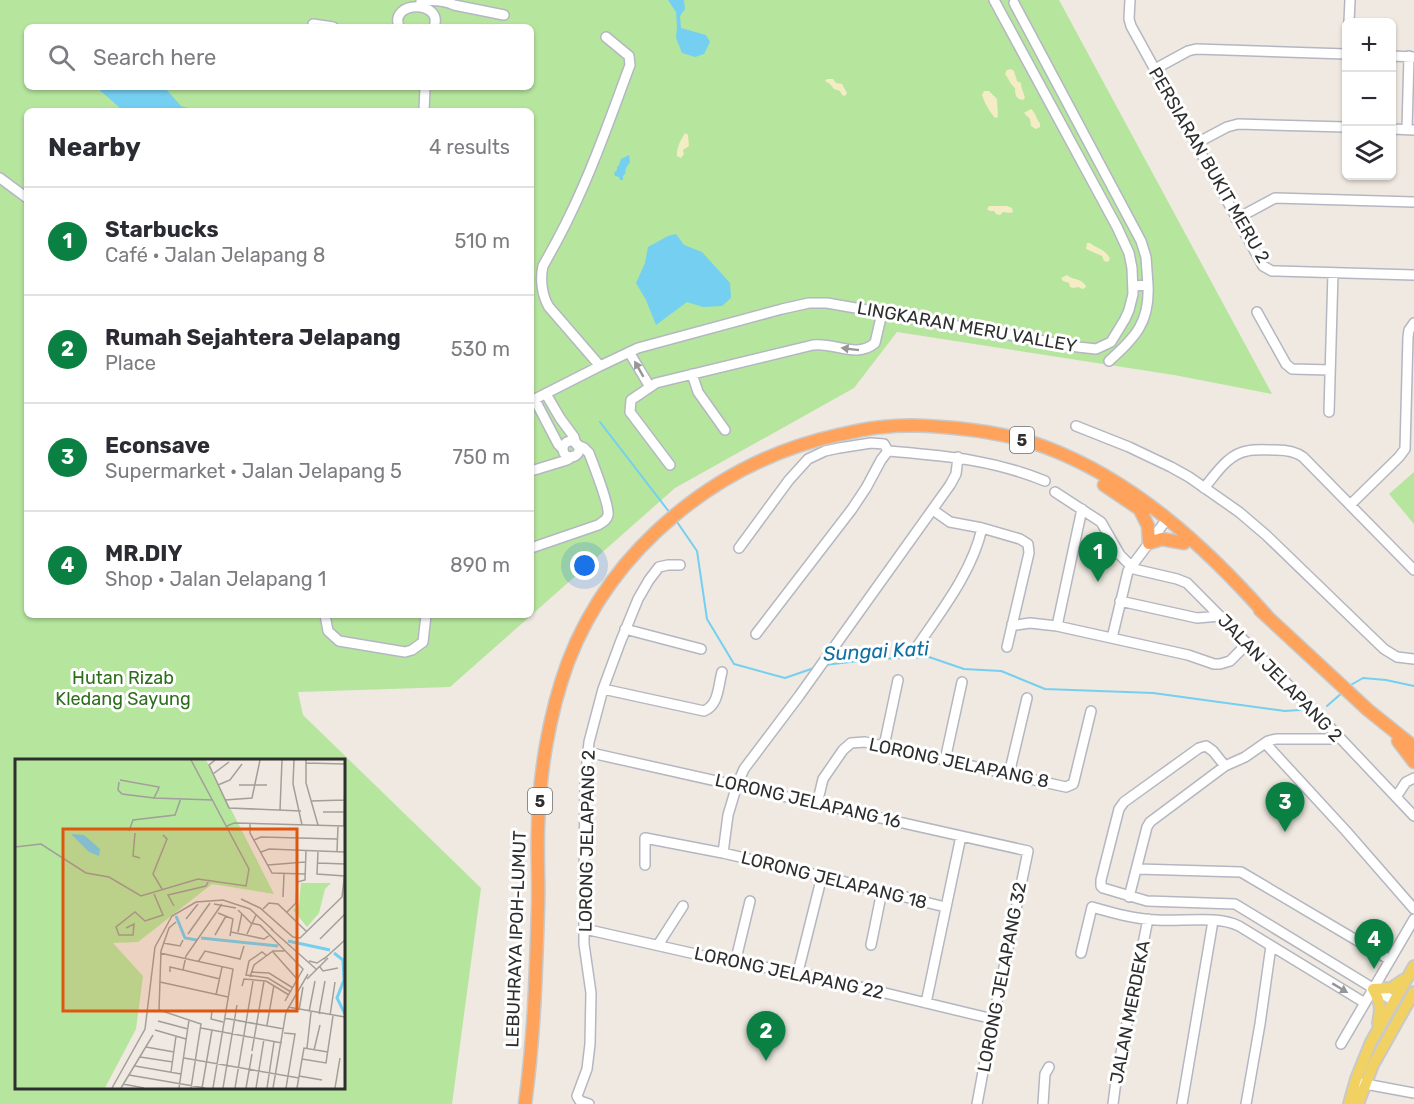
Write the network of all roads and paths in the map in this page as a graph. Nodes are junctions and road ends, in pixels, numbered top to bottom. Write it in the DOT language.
graph roads {
  1 [pos="399,0"];
  2 [pos="416,0"];
  3 [pos="994,0"];
  4 [pos="1130,0"];
  5 [pos="1350,0"];
  6 [pos="421,1"];
  7 [pos="1014,3"];
  8 [pos="454,5"];
  9 [pos="504,15"];
  10 [pos="1349,18"];
  11 [pos="397,23"];
  12 [pos="435,24"];
  13 [pos="606,37"];
  14 [pos="1342,54"];
  15 [pos="1411,56"];
  16 [pos="1155,69"];
  17 [pos="426,90"];
  18 [pos="1062,94"];
  19 [pos="1048,101"];
  20 [pos="424,108"];
  21 [pos="1342,127"];
  22 [pos="1410,130"];
  23 [pos="1195,144"];
  24 [pos="0,178"];
  25 [pos="24,196"];
  26 [pos="1414,202"];
  27 [pos="1236,219"];
  28 [pos="1333,273"];
  29 [pos="1414,275"];
  30 [pos="1148,285"];
  31 [pos="1133,286"];
  32 [pos="1257,312"];
  33 [pos="882,313"];
  34 [pos="1414,323"];
  35 [pos="629,352"];
  36 [pos="1108,361"];
  37 [pos="600,366"];
  38 [pos="1330,370"];
  39 [pos="692,374"];
  40 [pos="650,387"];
  41 [pos="546,394"];
  42 [pos="534,400"];
  43 [pos="534,403"];
  44 [pos="556,411"];
  45 [pos="1329,412"];
  46 [pos="544,418"];
  47 [pos="1076,426"];
  48 [pos="725,430"];
  49 [pos="858,431"];
  50 [pos="577,444"];
  51 [pos="563,450"];
  52 [pos="888,451"];
  53 [pos="574,455"];
  54 [pos="958,457"];
  55 [pos="591,460"];
  56 [pos="556,462"];
  57 [pos="670,465"];
  58 [pos="534,470"];
  59 [pos="1045,481"];
  60 [pos="1204,488"];
  61 [pos="1055,492"];
  62 [pos="1350,505"];
  63 [pos="1139,508"];
  64 [pos="1082,509"];
  65 [pos="933,510"];
  66 [pos="1165,522"];
  67 [pos="982,528"];
  68 [pos="1149,543"];
  69 [pos="1184,543"];
  70 [pos="534,547"];
  71 [pos="739,548"];
  72 [pos="680,565"];
  73 [pos="1131,566"];
  74 [pos="1414,570"];
  75 [pos="1120,601"];
  76 [pos="1221,616"];
  77 [pos="1267,616"];
  78 [pos="326,618"];
  79 [pos="426,618"];
  80 [pos="1012,624"];
  81 [pos="1058,626"];
  82 [pos="625,628"];
  83 [pos="756,634"];
  84 [pos="1112,638"];
  85 [pos="1247,644"];
  86 [pos="918,645"];
  87 [pos="1007,647"];
  88 [pos="701,649"];
  89 [pos="1414,659"];
  90 [pos="722,672"];
  91 [pos="898,680"];
  92 [pos="962,682"];
  93 [pos="603,688"];
  94 [pos="1027,698"];
  95 [pos="1364,705"];
  96 [pos="1091,711"];
  97 [pos="1337,735"];
  98 [pos="1398,741"];
  99 [pos="1265,743"];
  100 [pos="884,746"];
  101 [pos="1414,747"];
  102 [pos="587,752"];
  103 [pos="1414,755"];
  104 [pos="945,760"];
  105 [pos="1414,762"];
  106 [pos="1225,766"];
  107 [pos="1009,774"];
  108 [pos="1414,778"];
  109 [pos="737,785"];
  110 [pos="1396,797"];
  111 [pos="817,804"];
  112 [pos="1414,816"];
  113 [pos="961,836"];
  114 [pos="1028,851"];
  115 [pos="723,853"];
  116 [pos="645,865"];
  117 [pos="1137,869"];
  118 [pos="822,876"];
  119 [pos="882,891"];
  120 [pos="1129,897"];
  121 [pos="750,901"];
  122 [pos="683,906"];
  123 [pos="945,907"];
  124 [pos="1414,909"];
  125 [pos="1148,919"];
  126 [pos="1414,919"];
  127 [pos="1213,921"];
  128 [pos="585,929"];
  129 [pos="658,945"];
  130 [pos="871,945"];
  131 [pos="1271,946"];
  132 [pos="1081,953"];
  133 [pos="1390,960"];
  134 [pos="735,963"];
  135 [pos="1412,970"];
  136 [pos="798,972"];
  137 [pos="1373,989"];
  138 [pos="1414,991"];
  139 [pos="1394,1001"];
  140 [pos="926,1003"];
  141 [pos="1365,1003"];
  142 [pos="993,1019"];
  143 [pos="1377,1029"];
  144 [pos="1341,1044"];
  145 [pos="1049,1067"];
  146 [pos="1360,1082"];
  147 [pos="1414,1093"];
  148 [pos="1043,1101"];
  149 [pos="525,1104"];
  150 [pos="589,1104"];
  151 [pos="977,1104"];
  152 [pos="1113,1104"];
  153 [pos="1182,1104"];
  154 [pos="1246,1104"];
  155 [pos="1348,1104"];
  156 [pos="1358,1104"];
  1 -- 11 [label="street"];
  2 -- 6 [label="street"];
  2 -- 11 [label="street"];
  3 -- 19 [label="street, LINGKARAN MERU VALLEY"];
  4 -- 16 [label="street, PERSIARAN BUKIT MERU 2"];
  5 -- 10 [label="street"];
  6 -- 8 [label="street"];
  6 -- 12 [label="street"];
  7 -- 18 [label="street"];
  8 -- 9 [label="street"];
  8 -- 12 [label="street"];
  13 -- 37 [label="street"];
  14 -- 16 [label="street"];
  15 -- 22 [label="street"];
  16 -- 23 [label="street, PERSIARAN BUKIT MERU 2"];
  17 -- 20 [label="street"];
  18 -- 19 [label="street"];
  18 -- 30 [label="street"];
  19 -- 31 [label="street, LINGKARAN MERU VALLEY"];
  21 -- 23 [label="street"];
  23 -- 27 [label="street, PERSIARAN BUKIT MERU 2"];
  24 -- 25 [label="street"];
  26 -- 27 [label="street"];
  27 -- 28 [label="street, PERSIARAN BUKIT MERU 2"];
  28 -- 29 [label="street, PERSIARAN BUKIT MERU 2"];
  28 -- 38 [label="street"];
  30 -- 31 [label="street"];
  30 -- 36 [label="street"];
  31 -- 33 [label="street, LINGKARAN MERU VALLEY"];
  32 -- 38 [label="street"];
  33 -- 35 [label="street, LINGKARAN MERU VALLEY"];
  33 -- 39 [label="street, one-way"];
  34 -- 62 [label="street"];
  35 -- 37 [label="street, LINGKARAN MERU VALLEY"];
  40 -- 35 [label="street, one-way"];
  37 -- 41 [label="street, LINGKARAN MERU VALLEY"];
  38 -- 45 [label="street"];
  39 -- 40 [label="street"];
  39 -- 48 [label="street"];
  40 -- 57 [label="street"];
  41 -- 42 [label="street, LINGKARAN MERU VALLEY"];
  41 -- 44 [label="street"];
  43 -- 46 [label="street"];
  44 -- 46 [label="street"];
  44 -- 50 [label="street"];
  46 -- 51 [label="street"];
  47 -- 60 [label="street"];
  49 -- 63 [label="highway, LEBUHRAYA IPOH-LUMUT / 5"];
  49 -- 66 [label="highway, LEBUHRAYA IPOH-LUMUT / 5"];
  49 -- 149 [label="highway, LEBUHRAYA IPOH-LUMUT / 5"];
  50 -- 51 [label="street"];
  50 -- 53 [label="street"];
  50 -- 55 [label="street"];
  51 -- 53 [label="street"];
  51 -- 56 [label="street"];
  52 -- 54 [label="street"];
  52 -- 71 [label="street"];
  52 -- 83 [label="street"];
  53 -- 55 [label="street"];
  53 -- 56 [label="street"];
  54 -- 59 [label="street"];
  54 -- 65 [label="street, LORONG JELAPANG 18"];
  55 -- 70 [label="street"];
  56 -- 58 [label="street"];
  60 -- 62 [label="street"];
  60 -- 89 [label="street"];
  61 -- 64 [label="street"];
  62 -- 74 [label="street"];
  63 -- 66 [label="highway, LEBUHRAYA IPOH-LUMUT / 5"];
  63 -- 68 [label="highway"];
  64 -- 73 [label="street"];
  64 -- 81 [label="street"];
  65 -- 67 [label="street"];
  65 -- 109 [label="street, LORONG JELAPANG 18"];
  66 -- 68 [label="street"];
  66 -- 69 [label="highway, LEBUHRAYA IPOH-LUMUT / 5"];
  66 -- 77 [label="highway, LEBUHRAYA IPOH-LUMUT / 5"];
  67 -- 80 [label="street"];
  67 -- 86 [label="street"];
  68 -- 69 [label="highway"];
  68 -- 73 [label="street"];
  69 -- 77 [label="highway, LEBUHRAYA IPOH-LUMUT / 5"];
  72 -- 82 [label="street, LORONG JELAPANG 2"];
  73 -- 75 [label="street"];
  73 -- 76 [label="street, JALAN JELAPANG 2"];
  75 -- 76 [label="street"];
  75 -- 84 [label="street"];
  76 -- 85 [label="street, JALAN JELAPANG 2"];
  77 -- 95 [label="highway, LEBUHRAYA IPOH-LUMUT / 5"];
  78 -- 79 [label="street"];
  80 -- 81 [label="street"];
  80 -- 87 [label="street"];
  81 -- 84 [label="street"];
  82 -- 88 [label="street"];
  82 -- 93 [label="street, LORONG JELAPANG 2"];
  84 -- 85 [label="street"];
  85 -- 97 [label="street, JALAN JELAPANG 2"];
  90 -- 93 [label="street"];
  91 -- 100 [label="street"];
  92 -- 104 [label="street"];
  93 -- 102 [label="street, LORONG JELAPANG 2"];
  94 -- 107 [label="street"];
  95 -- 98 [label="highway, LEBUHRAYA IPOH-LUMUT / 5"];
  95 -- 101 [label="highway, LEBUHRAYA IPOH-LUMUT / 5"];
  96 -- 107 [label="street, LORONG JELAPANG 8"];
  97 -- 99 [label="street"];
  97 -- 110 [label="street, JALAN JELAPANG 2"];
  98 -- 103 [label="highway, LEBUHRAYA IPOH-LUMUT / 5"];
  98 -- 105 [label="highway"];
  99 -- 106 [label="street"];
  99 -- 124 [label="street"];
  100 -- 104 [label="street, LORONG JELAPANG 8"];
  100 -- 111 [label="street, LORONG JELAPANG 8"];
  102 -- 109 [label="street, LORONG JELAPANG 16"];
  102 -- 128 [label="street, LORONG JELAPANG 2"];
  104 -- 107 [label="street, LORONG JELAPANG 8"];
  106 -- 117 [label="street"];
  106 -- 120 [label="street"];
  108 -- 110 [label="street"];
  109 -- 111 [label="street, LORONG JELAPANG 16"];
  109 -- 115 [label="street, LORONG JELAPANG 18"];
  110 -- 112 [label="street, JALAN JELAPANG 2"];
  111 -- 113 [label="street, LORONG JELAPANG 16"];
  113 -- 114 [label="street, LORONG JELAPANG 16"];
  113 -- 123 [label="street"];
  114 -- 142 [label="street, LORONG JELAPANG 32"];
  115 -- 116 [label="street, LORONG JELAPANG 18"];
  115 -- 118 [label="street, LORONG JELAPANG 18"];
  117 -- 120 [label="street"];
  117 -- 133 [label="street"];
  118 -- 119 [label="street, LORONG JELAPANG 18"];
  118 -- 136 [label="street"];
  119 -- 123 [label="street, LORONG JELAPANG 18"];
  119 -- 130 [label="street"];
  120 -- 137 [label="street"];
  121 -- 134 [label="street"];
  122 -- 129 [label="street"];
  123 -- 140 [label="street"];
  125 -- 127 [label="street"];
  125 -- 132 [label="street"];
  125 -- 152 [label="street, JALAN MERDEKA"];
  126 -- 133 [label="street"];
  127 -- 131 [label="street"];
  127 -- 153 [label="street"];
  128 -- 129 [label="street, LORONG JELAPANG 22"];
  128 -- 150 [label="street, LORONG JELAPANG 2"];
  129 -- 134 [label="street, LORONG JELAPANG 22"];
  131 -- 141 [label="street, one-way"];
  131 -- 154 [label="street"];
  133 -- 137 [label="street"];
  134 -- 136 [label="street, LORONG JELAPANG 22"];
  135 -- 137 [label="main road"];
  135 -- 139 [label="main road"];
  136 -- 140 [label="street, LORONG JELAPANG 22"];
  137 -- 139 [label="street"];
  137 -- 141 [label="street"];
  137 -- 143 [label="main road"];
  138 -- 139 [label="main road"];
  138 -- 146 [label="main road"];
  139 -- 143 [label="main road"];
  139 -- 146 [label="main road"];
  140 -- 142 [label="street, LORONG JELAPANG 22"];
  141 -- 144 [label="street"];
  142 -- 151 [label="street, LORONG JELAPANG 32"];
  143 -- 146 [label="main road"];
  145 -- 148 [label="street"];
  146 -- 147 [label="street"];
  146 -- 155 [label="main road"];
  146 -- 156 [label="main road"];
}
